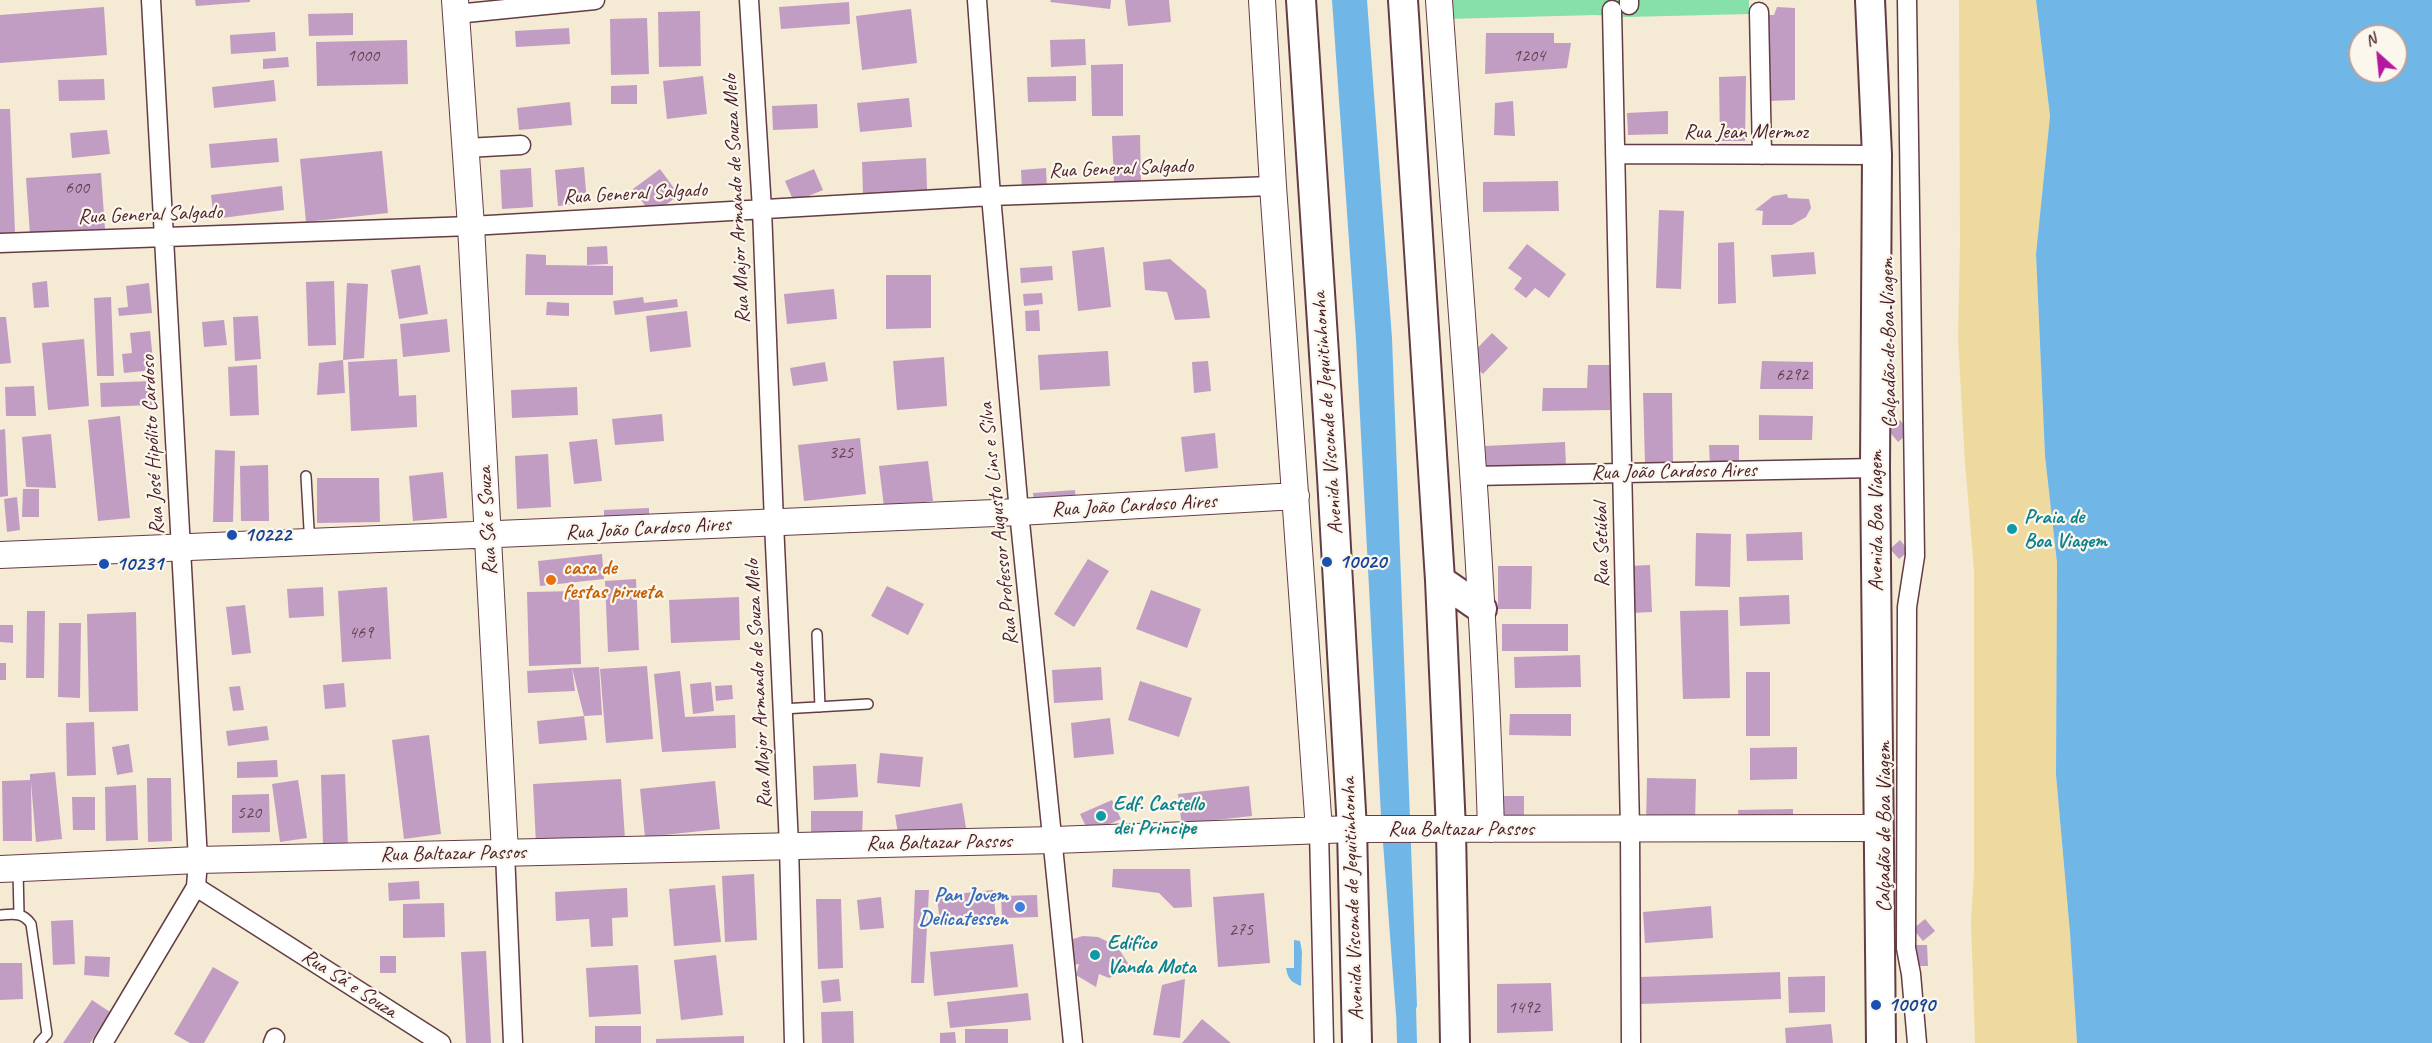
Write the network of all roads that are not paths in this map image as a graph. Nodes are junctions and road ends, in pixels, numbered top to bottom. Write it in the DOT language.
graph roads {
  1 [pos="151,0"];
  2 [pos="595,0"];
  3 [pos="749,0"];
  4 [pos="976,0"];
  5 [pos="1262,0"];
  6 [pos="1300,0"];
  7 [pos="1403,0"];
  8 [pos="1440,0"];
  9 [pos="1870,0"];
  10 [pos="1907,0"];
  11 [pos="1620,4"];
  12 [pos="456,7"];
  13 [pos="1759,12"];
  14 [pos="521,145"];
  15 [pos="465,148"];
  16 [pos="1615,154"];
  17 [pos="1762,155"];
  18 [pos="1877,155"];
  19 [pos="1273,186"];
  20 [pos="991,196"];
  21 [pos="762,209"];
  22 [pos="471,226"];
  23 [pos="165,238"];
  24 [pos="0,243"];
  25 [pos="1875,468"];
  26 [pos="1623,473"];
  27 [pos="306,476"];
  28 [pos="1473,476"];
  29 [pos="1296,496"];
  30 [pos="1019,512"];
  31 [pos="774,523"];
  32 [pos="310,536"];
  33 [pos="489,536"];
  34 [pos="181,548"];
  35 [pos="0,555"];
  36 [pos="1440,580"];
  37 [pos="1482,609"];
  38 [pos="817,634"];
  39 [pos="868,704"];
  40 [pos="820,707"];
  41 [pos="782,709"];
  42 [pos="1630,828"];
  43 [pos="1879,828"];
  44 [pos="1364,829"];
  45 [pos="1491,829"];
  46 [pos="1319,830"];
  47 [pos="1444,830"];
  48 [pos="1054,840"];
  49 [pos="789,845"];
  50 [pos="505,852"];
  51 [pos="198,860"];
  52 [pos="9,869"];
  53 [pos="196,887"];
  54 [pos="19,914"];
  55 [pos="0,915"];
  56 [pos="39,1043"];
  57 [pos="103,1043"];
  58 [pos="441,1043"];
  59 [pos="513,1043"];
  60 [pos="794,1043"];
  61 [pos="1073,1043"];
  62 [pos="1324,1043"];
  63 [pos="1357,1043"];
  64 [pos="1455,1043"];
  65 [pos="1631,1043"];
  66 [pos="1881,1043"];
  67 [pos="1917,1043"];
  1 -- 23 [label="street, Rua José Hipólito Cardoso"];
  2 -- 12 [label="street"];
  3 -- 21 [label="street, Rua Major Armando de Souza Melo"];
  4 -- 20 [label="street, Rua Professor Augusto Lins e Silva"];
  5 -- 19 [label="street, Avenida Visconde de Jequitinhonha"];
  6 -- 44 [label="main road, Avenida Visconde de Jequitinhonha"];
  7 -- 36 [label="main road"];
  8 -- 28 [label="street"];
  9 -- 18 [label="main road, Avenida Boa Viagem"];
  10 -- 67 [label="street, Calçadão de Boa Viagem"];
  11 -- 16 [label="street, Rua Setúbal"];
  12 -- 15 [label="street, Rua Sá e Souza"];
  13 -- 17 [label="street"];
  14 -- 15 [label="street"];
  15 -- 22 [label="street, Rua Sá e Souza"];
  16 -- 17 [label="street, Rua Jean Mermoz"];
  16 -- 26 [label="street, Rua Setúbal"];
  17 -- 18 [label="street, Rua Jean Mermoz"];
  18 -- 25 [label="main road, Avenida Boa Viagem"];
  19 -- 20 [label="street, Rua General Salgado"];
  19 -- 29 [label="street, Avenida Visconde de Jequitinhonha"];
  20 -- 21 [label="street, Rua General Salgado"];
  20 -- 30 [label="street, Rua Professor Augusto Lins e Silva"];
  21 -- 22 [label="street, Rua General Salgado"];
  21 -- 31 [label="street, Rua Major Armando de Souza Melo"];
  22 -- 23 [label="street, Rua General Salgado"];
  22 -- 33 [label="street, Rua Sá e Souza"];
  23 -- 24 [label="street, Rua General Salgado"];
  23 -- 34 [label="street, Rua José Hipólito Cardoso"];
  25 -- 26 [label="street, Rua João Cardoso Aires"];
  25 -- 43 [label="main road, Avenida Boa Viagem"];
  26 -- 28 [label="street, Rua João Cardoso Aires"];
  26 -- 42 [label="street, Rua Setúbal"];
  27 -- 32 [label="lane"];
  28 -- 37 [label="street"];
  29 -- 30 [label="street, Rua João Cardoso Aires"];
  29 -- 46 [label="street, Avenida Visconde de Jequitinhonha"];
  30 -- 31 [label="street, Rua João Cardoso Aires"];
  30 -- 48 [label="street, Rua Professor Augusto Lins e Silva"];
  31 -- 33 [label="street, Rua João Cardoso Aires"];
  31 -- 41 [label="street, Rua Major Armando de Souza Melo"];
  32 -- 33 [label="street, Rua João Cardoso Aires"];
  32 -- 34 [label="street, Rua João Cardoso Aires"];
  33 -- 50 [label="street, Rua Sá e Souza"];
  34 -- 35 [label="street, Rua João Cardoso Aires"];
  34 -- 51 [label="street, Rua José Hipólito Cardoso"];
  36 -- 37 [label="main road"];
  36 -- 47 [label="main road"];
  37 -- 45 [label="street"];
  38 -- 40 [label="lane"];
  39 -- 40 [label="lane"];
  40 -- 41 [label="lane"];
  41 -- 49 [label="street, Rua Major Armando de Souza Melo"];
  42 -- 43 [label="street, Rua Baltazar Passos"];
  42 -- 45 [label="street, Rua Baltazar Passos"];
  42 -- 65 [label="street, Rua Setúbal"];
  43 -- 66 [label="main road, Avenida Boa Viagem"];
  44 -- 46 [label="street, Rua Baltazar Passos"];
  44 -- 47 [label="street, Rua Baltazar Passos"];
  44 -- 63 [label="main road, Avenida Visconde de Jequitinhonha"];
  45 -- 47 [label="street, Rua Baltazar Passos"];
  46 -- 48 [label="street, Rua Baltazar Passos"];
  46 -- 62 [label="street"];
  47 -- 64 [label="main road"];
  48 -- 49 [label="street, Rua Baltazar Passos"];
  48 -- 61 [label="street, Rua Professor Augusto Lins e Silva"];
  49 -- 50 [label="street, Rua Baltazar Passos"];
  49 -- 60 [label="street, Rua Major Armando de Souza Melo"];
  50 -- 51 [label="street, Rua Baltazar Passos"];
  50 -- 59 [label="street, Rua Sá e Souza"];
  51 -- 52 [label="street, Rua Baltazar Passos"];
  51 -- 53 [label="street, Rua José Hipólito Cardoso"];
  52 -- 54 [label="lane"];
  53 -- 57 [label="street, Rua José Hipólito Cardoso"];
  53 -- 58 [label="street, Rua Sá e Souza"];
  54 -- 55 [label="lane"];
  54 -- 56 [label="lane"];
}
